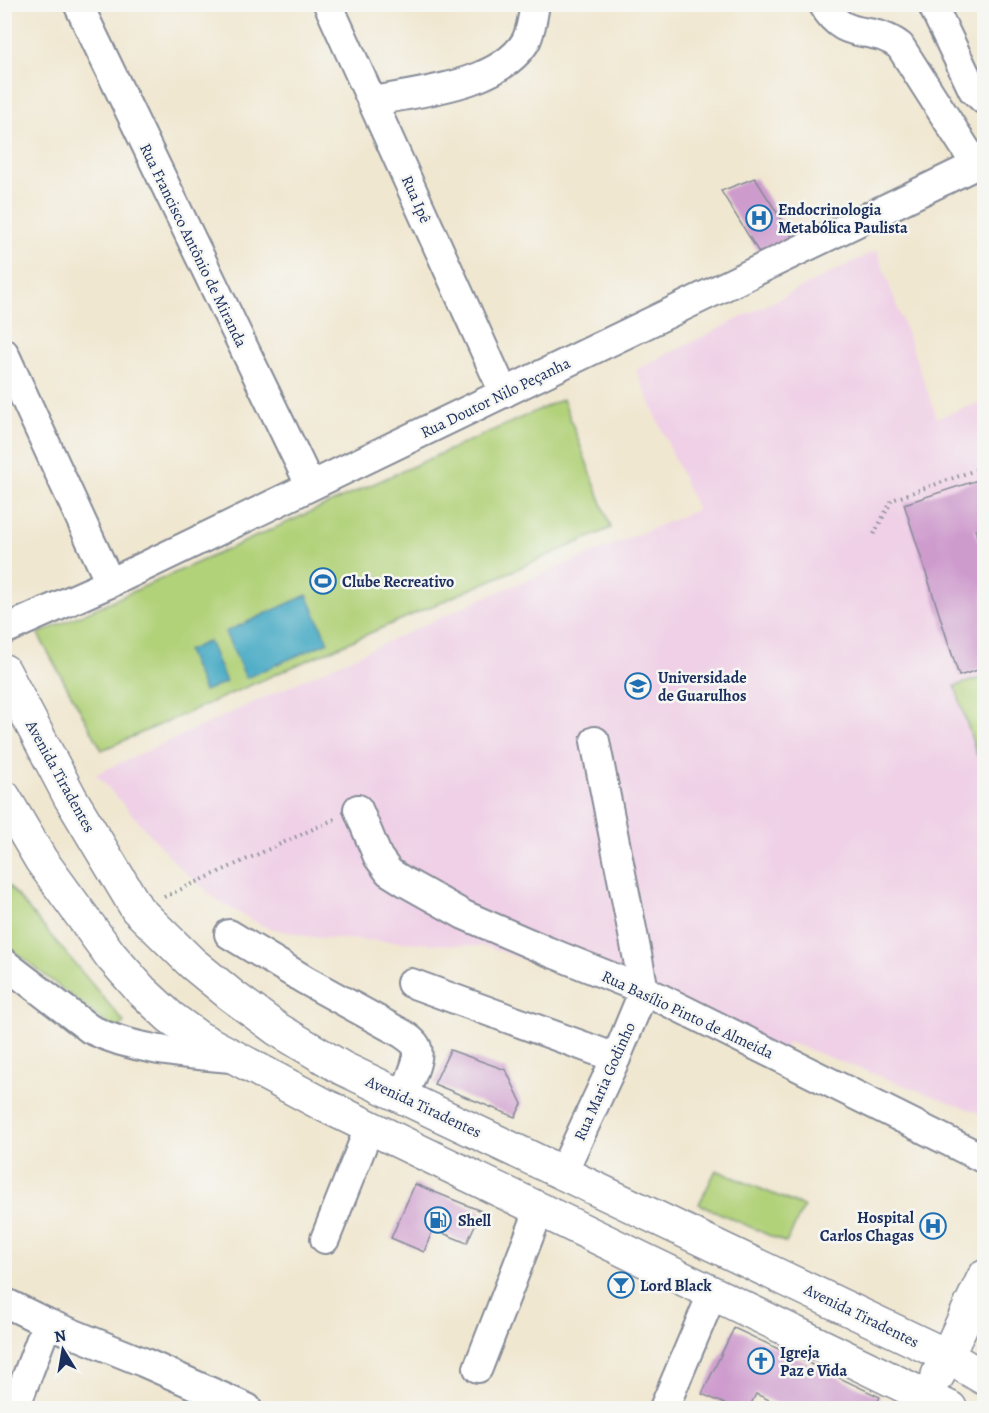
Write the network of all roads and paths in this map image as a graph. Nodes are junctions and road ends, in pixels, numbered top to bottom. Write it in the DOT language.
graph roads {
  1 [pos="78,4"];
  2 [pos="328,4"];
  3 [pos="535,4"];
  4 [pos="823,4"];
  5 [pos="933,4"];
  6 [pos="984,100"];
  7 [pos="374,102"];
  8 [pos="980,163"];
  9 [pos="4,353"];
  10 [pos="504,393"];
  11 [pos="984,467"];
  12 [pos="310,485"];
  13 [pos="874,534"];
  14 [pos="110,583"];
  15 [pos="4,630"];
  16 [pos="4,671"];
  17 [pos="595,741"];
  18 [pos="4,797"];
  19 [pos="358,809"];
  20 [pos="136,909"];
  21 [pos="229,934"];
  22 [pos="4,963"];
  23 [pos="411,983"];
  24 [pos="645,990"];
  25 [pos="171,1017"];
  26 [pos="150,1048"];
  27 [pos="616,1058"];
  28 [pos="238,1059"];
  29 [pos="404,1096"];
  30 [pos="370,1126"];
  31 [pos="984,1158"];
  32 [pos="563,1172"];
  33 [pos="540,1208"];
  34 [pos="325,1239"];
  35 [pos="984,1277"];
  36 [pos="713,1292"];
  37 [pos="4,1302"];
  38 [pos="47,1323"];
  39 [pos="947,1356"];
  40 [pos="478,1368"];
  41 [pos="984,1377"];
  42 [pos="933,1404"];
  43 [pos="15,1408"];
  44 [pos="248,1408"];
  45 [pos="664,1408"];
  1 -- 12 [label="street, Rua Francisco Antônio de Miranda"];
  2 -- 7 [label="street, Rua Ipê"];
  3 -- 7 [label="street"];
  4 -- 8 [label="street"];
  5 -- 6 [label="street"];
  7 -- 10 [label="street, Rua Ipê"];
  8 -- 10 [label="street, Rua Doutor Nilo Peçanha"];
  9 -- 14 [label="street"];
  10 -- 12 [label="street, Rua Doutor Nilo Peçanha"];
  11 -- 13 [label="path"];
  12 -- 14 [label="street, Rua Doutor Nilo Peçanha"];
  14 -- 15 [label="street, Rua Doutor Nilo Peçanha"];
  16 -- 20 [label="main road, Avenida Tiradentes"];
  17 -- 24 [label="street"];
  18 -- 25 [label="main road"];
  19 -- 20 [label="path"];
  19 -- 24 [label="street, Rua Basílio Pinto de Almeida"];
  20 -- 29 [label="main road, Avenida Tiradentes"];
  21 -- 29 [label="street"];
  22 -- 26 [label="street"];
  23 -- 27 [label="street"];
  24 -- 27 [label="street, Rua Maria Godinho"];
  24 -- 31 [label="street, Rua Basílio Pinto de Almeida"];
  25 -- 26 [label="street"];
  25 -- 28 [label="main road"];
  26 -- 28 [label="street"];
  27 -- 32 [label="street, Rua Maria Godinho"];
  28 -- 30 [label="main road"];
  29 -- 32 [label="main road, Avenida Tiradentes"];
  30 -- 33 [label="main road"];
  30 -- 34 [label="street"];
  32 -- 39 [label="main road, Avenida Tiradentes"];
  33 -- 36 [label="main road"];
  33 -- 40 [label="street"];
  35 -- 39 [label="main road"];
  36 -- 42 [label="main road"];
  36 -- 45 [label="street"];
  37 -- 38 [label="street"];
  38 -- 43 [label="street"];
  38 -- 44 [label="street"];
  39 -- 41 [label="main road, Avenida Tiradentes"];
  39 -- 42 [label="main road"];
}
